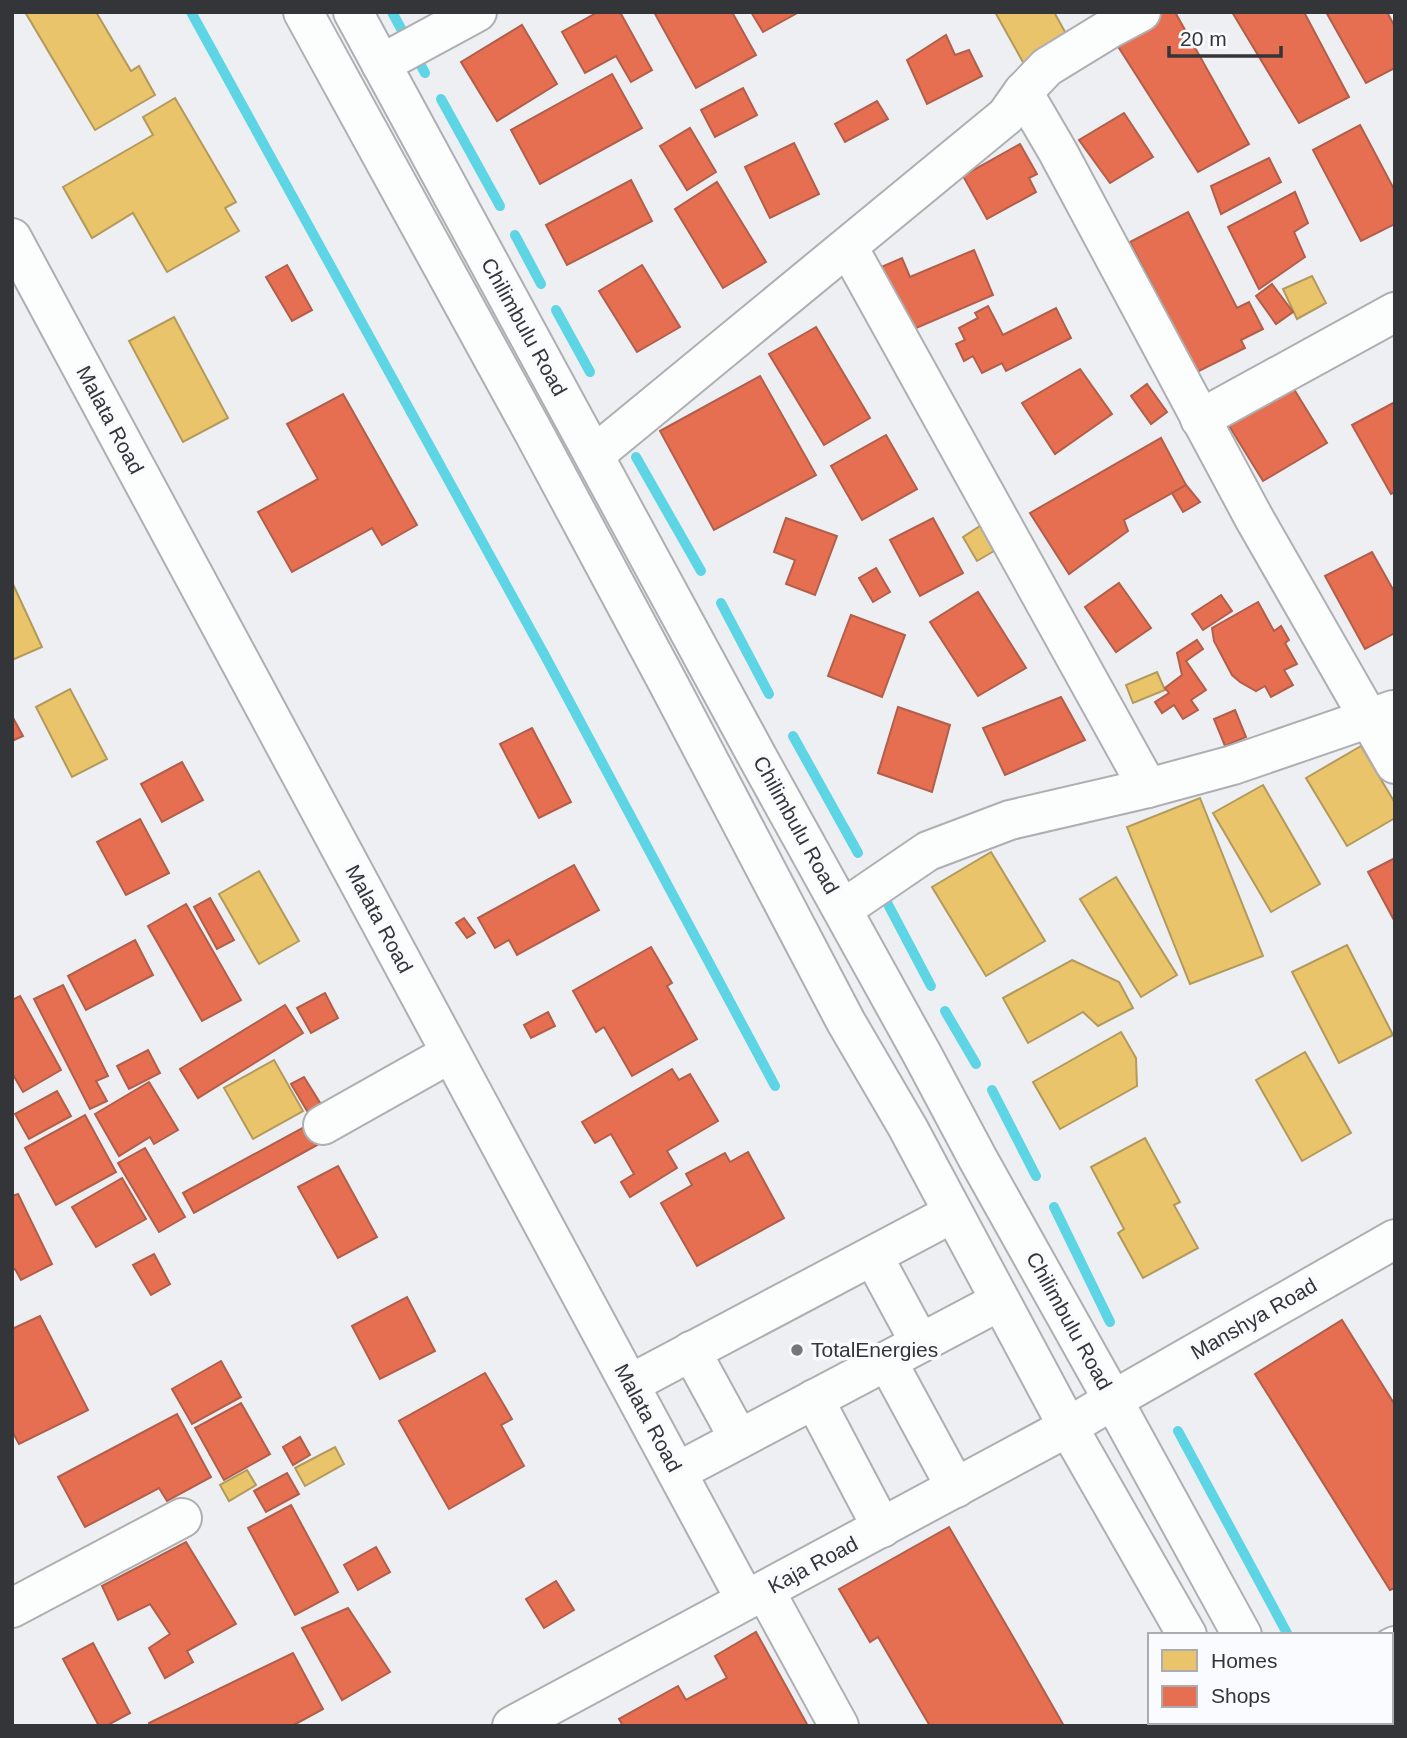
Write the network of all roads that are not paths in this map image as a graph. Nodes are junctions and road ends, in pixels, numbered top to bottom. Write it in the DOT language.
graph roads {
  1 [pos="303,12"];
  2 [pos="353,12"];
  3 [pos="477,12"];
  4 [pos="1141,12"];
  5 [pos="381,64"];
  6 [pos="1023,92"];
  7 [pos="12,238"];
  8 [pos="848,247"];
  9 [pos="1395,312"];
  10 [pos="1200,419"];
  11 [pos="594,455"];
  12 [pos="1382,714"];
  13 [pos="1395,764"];
  14 [pos="1148,788"];
  15 [pos="843,909"];
  16 [pos="451,1053"];
  17 [pos="323,1125"];
  18 [pos="953,1213"];
  19 [pos="1395,1239"];
  20 [pos="873,1256"];
  21 [pos="1000,1301"];
  22 [pos="691,1351"];
  23 [pos="904,1352"];
  24 [pos="630,1384"];
  25 [pos="814,1399"];
  26 [pos="1113,1400"];
  27 [pos="1068,1427"];
  28 [pos="739,1439"];
  29 [pos="677,1472"];
  30 [pos="956,1488"];
  31 [pos="182,1518"];
  32 [pos="882,1528"];
  33 [pos="755,1595"];
  34 [pos="12,1608"];
  35 [pos="1186,1633"];
  36 [pos="1241,1633"];
  37 [pos="512,1726"];
  38 [pos="839,1726"];
  1 -- 18 [label="street, Chilimbulu Road"];
  2 -- 5 [label="street, Chilimbulu Road"];
  3 -- 5 [label="street"];
  4 -- 6 [label="street"];
  5 -- 11 [label="street, Chilimbulu Road"];
  6 -- 8 [label="street"];
  6 -- 10 [label="street"];
  7 -- 16 [label="street, Malata Road"];
  8 -- 11 [label="street"];
  8 -- 14 [label="street"];
  9 -- 10 [label="street"];
  10 -- 12 [label="street"];
  11 -- 15 [label="street, Chilimbulu Road"];
  12 -- 13 [label="street"];
  12 -- 14 [label="street"];
  14 -- 15 [label="street"];
  15 -- 26 [label="street, Chilimbulu Road"];
  16 -- 17 [label="street"];
  16 -- 24 [label="street, Malata Road"];
  18 -- 20 [label="street"];
  18 -- 21 [label="street, Chilimbulu Road"];
  19 -- 26 [label="street, Manshya Road"];
  20 -- 22 [label="street"];
  20 -- 23 [label="street"];
  21 -- 23 [label="street"];
  21 -- 27 [label="street, Chilimbulu Road"];
  22 -- 24 [label="street"];
  22 -- 28 [label="street"];
  23 -- 25 [label="street"];
  23 -- 30 [label="street"];
  24 -- 29 [label="street, Malata Road"];
  25 -- 28 [label="street"];
  25 -- 32 [label="street"];
  26 -- 27 [label="street, Kaja Road"];
  26 -- 36 [label="street, Chilimbulu Road"];
  27 -- 30 [label="street, Kaja Road"];
  27 -- 35 [label="street, Chilimbulu Road"];
  28 -- 29 [label="street"];
  29 -- 33 [label="street, Malata Road"];
  30 -- 32 [label="street, Kaja Road"];
  31 -- 34 [label="street"];
  32 -- 33 [label="street, Kaja Road"];
  33 -- 37 [label="street, Kaja Road"];
  33 -- 38 [label="street, Malata Road"];
}
